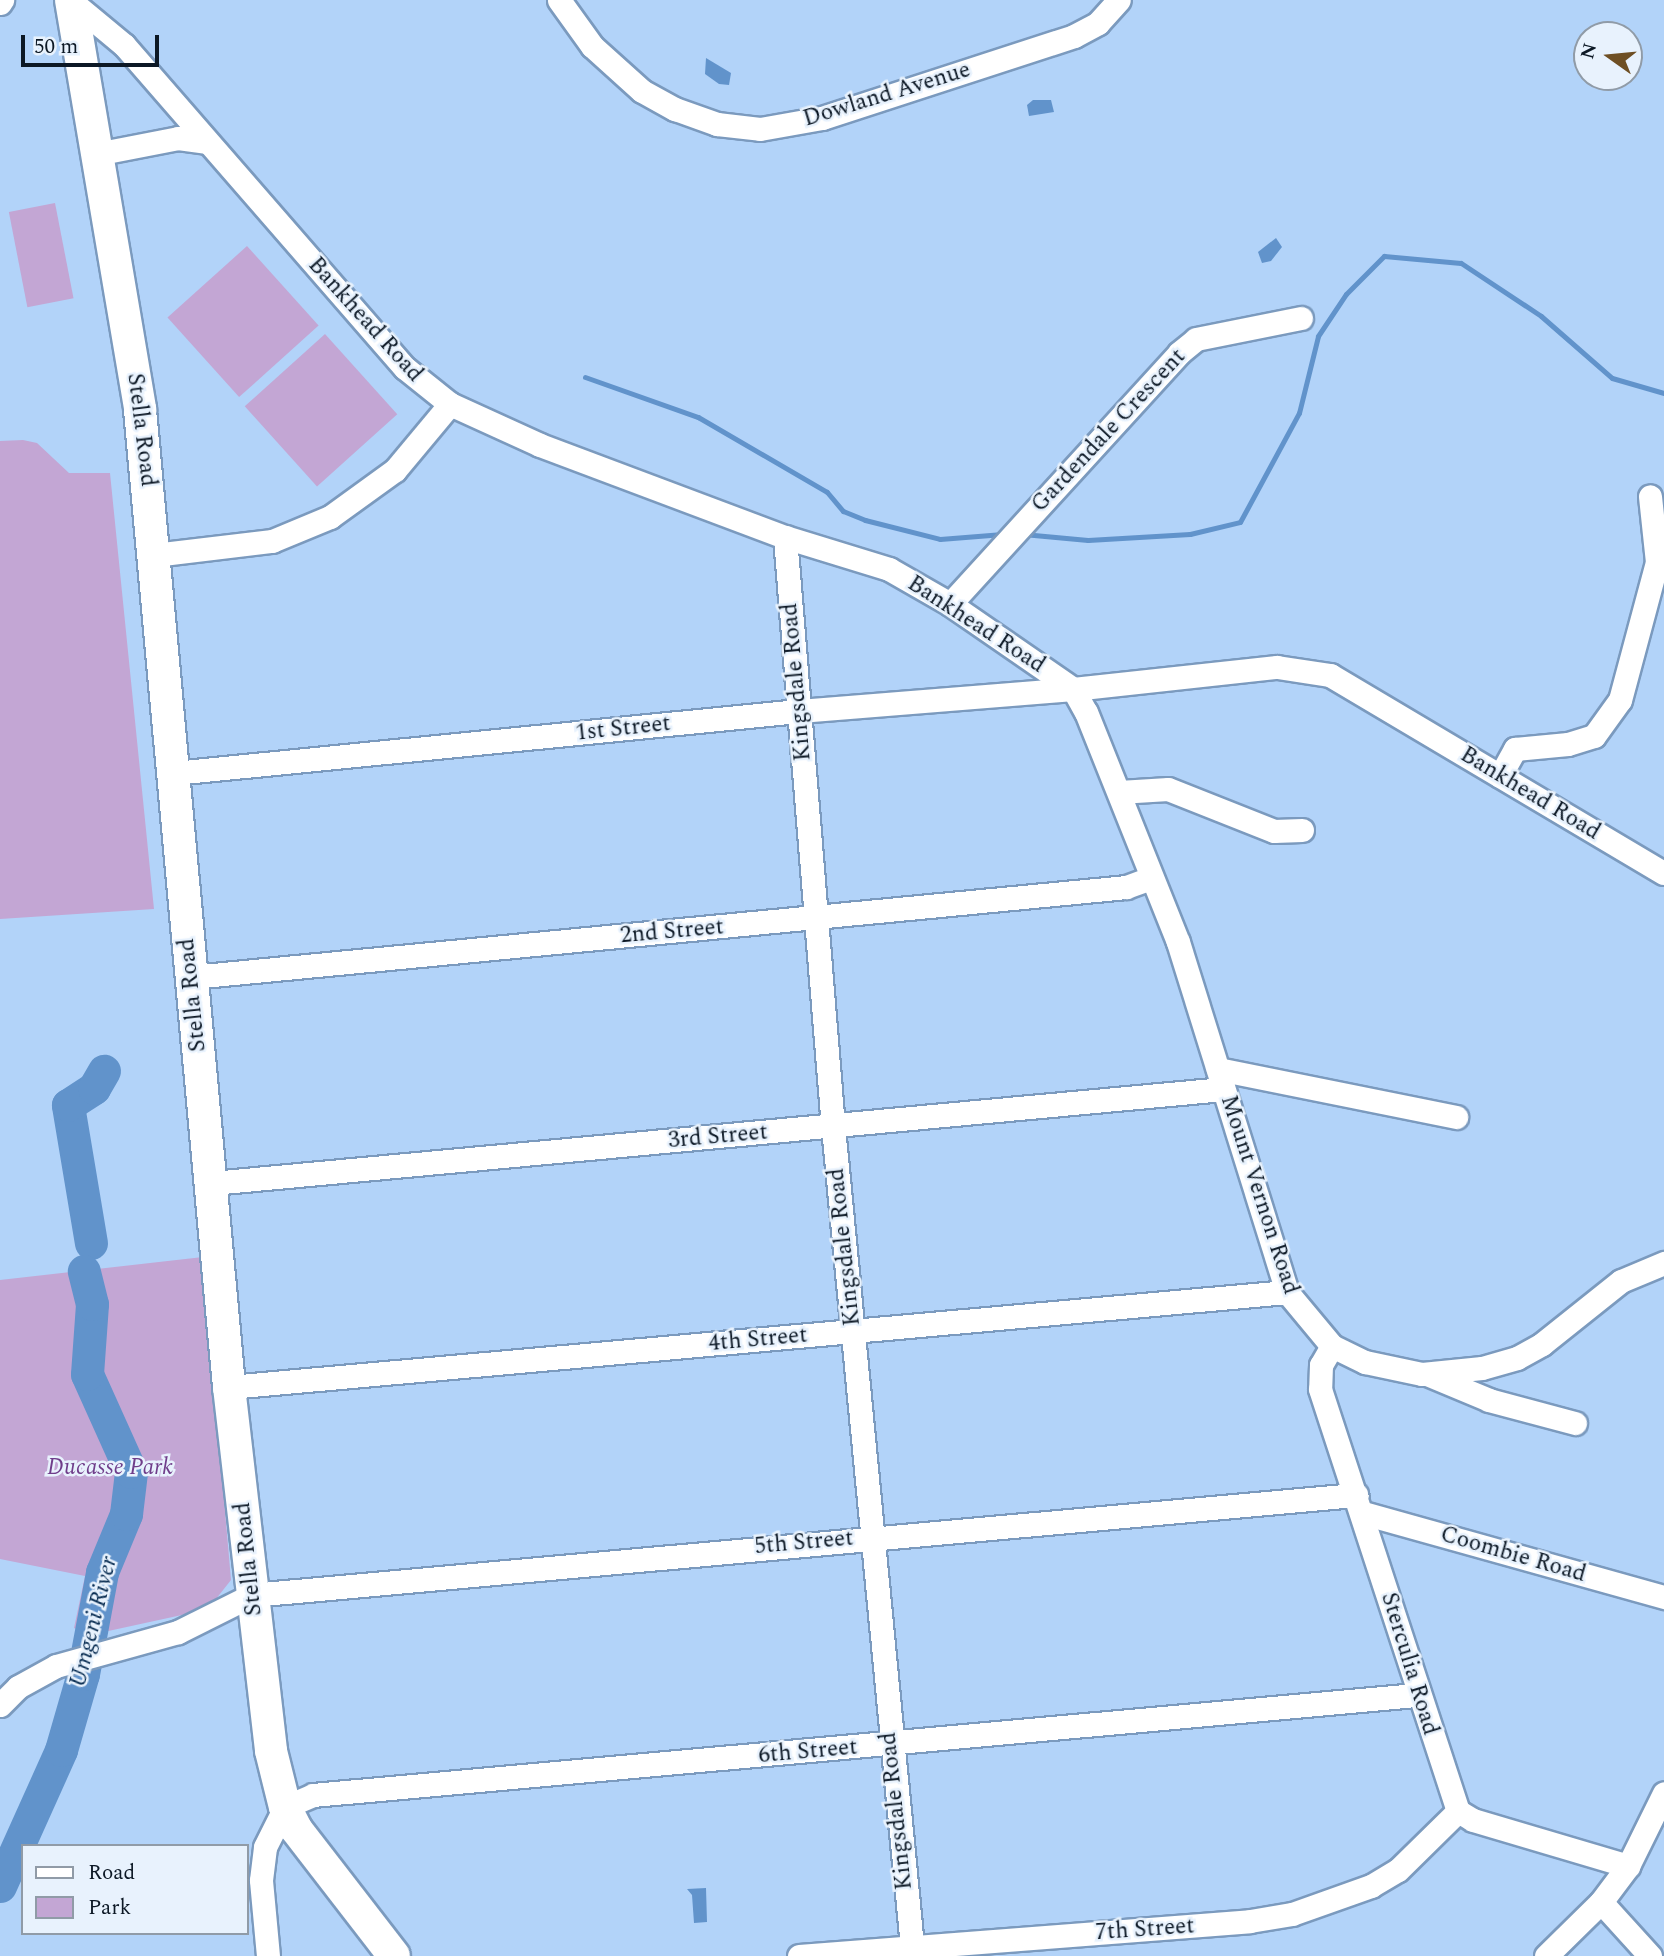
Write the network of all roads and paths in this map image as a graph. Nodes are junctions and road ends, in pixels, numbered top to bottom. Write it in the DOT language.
graph roads {
  1 [pos="70,0"];
  2 [pos="559,0"];
  3 [pos="1119,0"];
  4 [pos="206,142"];
  5 [pos="96,154"];
  6 [pos="1301,318"];
  7 [pos="450,404"];
  8 [pos="1650,496"];
  9 [pos="785,537"];
  10 [pos="154,555"];
  11 [pos="950,604"];
  12 [pos="1073,689"];
  13 [pos="799,711"];
  14 [pos="174,773"];
  15 [pos="1500,776"];
  16 [pos="1119,792"];
  17 [pos="1302,830"];
  18 [pos="1664,873"];
  19 [pos="1151,878"];
  20 [pos="816,918"];
  21 [pos="192,977"];
  22 [pos="1221,1079"];
  23 [pos="1456,1117"];
  24 [pos="833,1127"];
  25 [pos="212,1183"];
  26 [pos="1664,1263"];
  27 [pos="1287,1292"];
  28 [pos="854,1331"];
  29 [pos="1332,1346"];
  30 [pos="1426,1374"];
  31 [pos="229,1387"];
  32 [pos="1575,1423"];
  33 [pos="1360,1504"];
  34 [pos="873,1536"];
  35 [pos="253,1595"];
  36 [pos="1664,1597"];
  37 [pos="1418,1695"];
  38 [pos="0,1705"];
  39 [pos="890,1744"];
  40 [pos="1664,1793"];
  41 [pos="285,1807"];
  42 [pos="1458,1811"];
  43 [pos="1628,1866"];
  44 [pos="1601,1902"];
  45 [pos="913,1952"];
  46 [pos="268,1956"];
  47 [pos="394,1956"];
  48 [pos="799,1956"];
  49 [pos="1546,1956"];
  50 [pos="1650,1956"];
  1 -- 4 [label="street, Bankhead Road"];
  1 -- 5 [label="main road, Stella Road"];
  2 -- 3 [label="street, Dowland Avenue"];
  4 -- 5 [label="street"];
  4 -- 7 [label="street, Bankhead Road"];
  5 -- 10 [label="main road, Stella Road"];
  6 -- 11 [label="street, Gardendale Crescent"];
  7 -- 9 [label="street, Bankhead Road"];
  7 -- 10 [label="street"];
  8 -- 15 [label="street"];
  9 -- 11 [label="street, Bankhead Road"];
  9 -- 13 [label="street, Kingsdale Road"];
  10 -- 14 [label="main road, Stella Road"];
  11 -- 12 [label="street, Bankhead Road"];
  12 -- 13 [label="street, 1st Street"];
  12 -- 15 [label="street, Bankhead Road"];
  12 -- 16 [label="street, Mount Vernon Road"];
  13 -- 14 [label="street, 1st Street"];
  13 -- 20 [label="street, Kingsdale Road"];
  14 -- 21 [label="main road, Stella Road"];
  15 -- 18 [label="street, Bankhead Road"];
  16 -- 17 [label="street"];
  16 -- 19 [label="street, Mount Vernon Road"];
  19 -- 20 [label="street, 2nd Street"];
  19 -- 22 [label="street, Mount Vernon Road"];
  20 -- 21 [label="street, 2nd Street"];
  20 -- 24 [label="street, Kingsdale Road"];
  21 -- 25 [label="main road, Stella Road"];
  22 -- 23 [label="street, 3rd Street"];
  22 -- 24 [label="street, 3rd Street"];
  22 -- 27 [label="street, Mount Vernon Road"];
  24 -- 25 [label="street, 3rd Street"];
  24 -- 28 [label="street, Kingsdale Road"];
  25 -- 31 [label="main road, Stella Road"];
  26 -- 30 [label="street, Mount Vernon Road"];
  27 -- 28 [label="street, 4th Street"];
  27 -- 29 [label="street, Mount Vernon Road"];
  28 -- 31 [label="street, 4th Street"];
  28 -- 34 [label="street, Kingsdale Road"];
  29 -- 30 [label="street, Mount Vernon Road"];
  29 -- 33 [label="street, Sterculia Road"];
  30 -- 32 [label="street"];
  31 -- 35 [label="main road, Stella Road"];
  33 -- 34 [label="street, 5th Street"];
  33 -- 36 [label="street, Coombie Road"];
  33 -- 37 [label="street, Sterculia Road"];
  34 -- 35 [label="street, 5th Street"];
  34 -- 39 [label="street, Kingsdale Road"];
  35 -- 38 [label="street"];
  35 -- 41 [label="main road, Stella Road"];
  37 -- 39 [label="street, 6th Street"];
  37 -- 42 [label="street, Sterculia Road"];
  39 -- 41 [label="street, 6th Street"];
  39 -- 45 [label="street, Kingsdale Road"];
  40 -- 43 [label="street"];
  41 -- 46 [label="street"];
  41 -- 47 [label="main road, Stella Road"];
  42 -- 43 [label="street"];
  42 -- 45 [label="street, 7th Street"];
  43 -- 44 [label="street"];
  44 -- 49 [label="street"];
  44 -- 50 [label="street"];
  45 -- 48 [label="street, 7th Street"];
}
